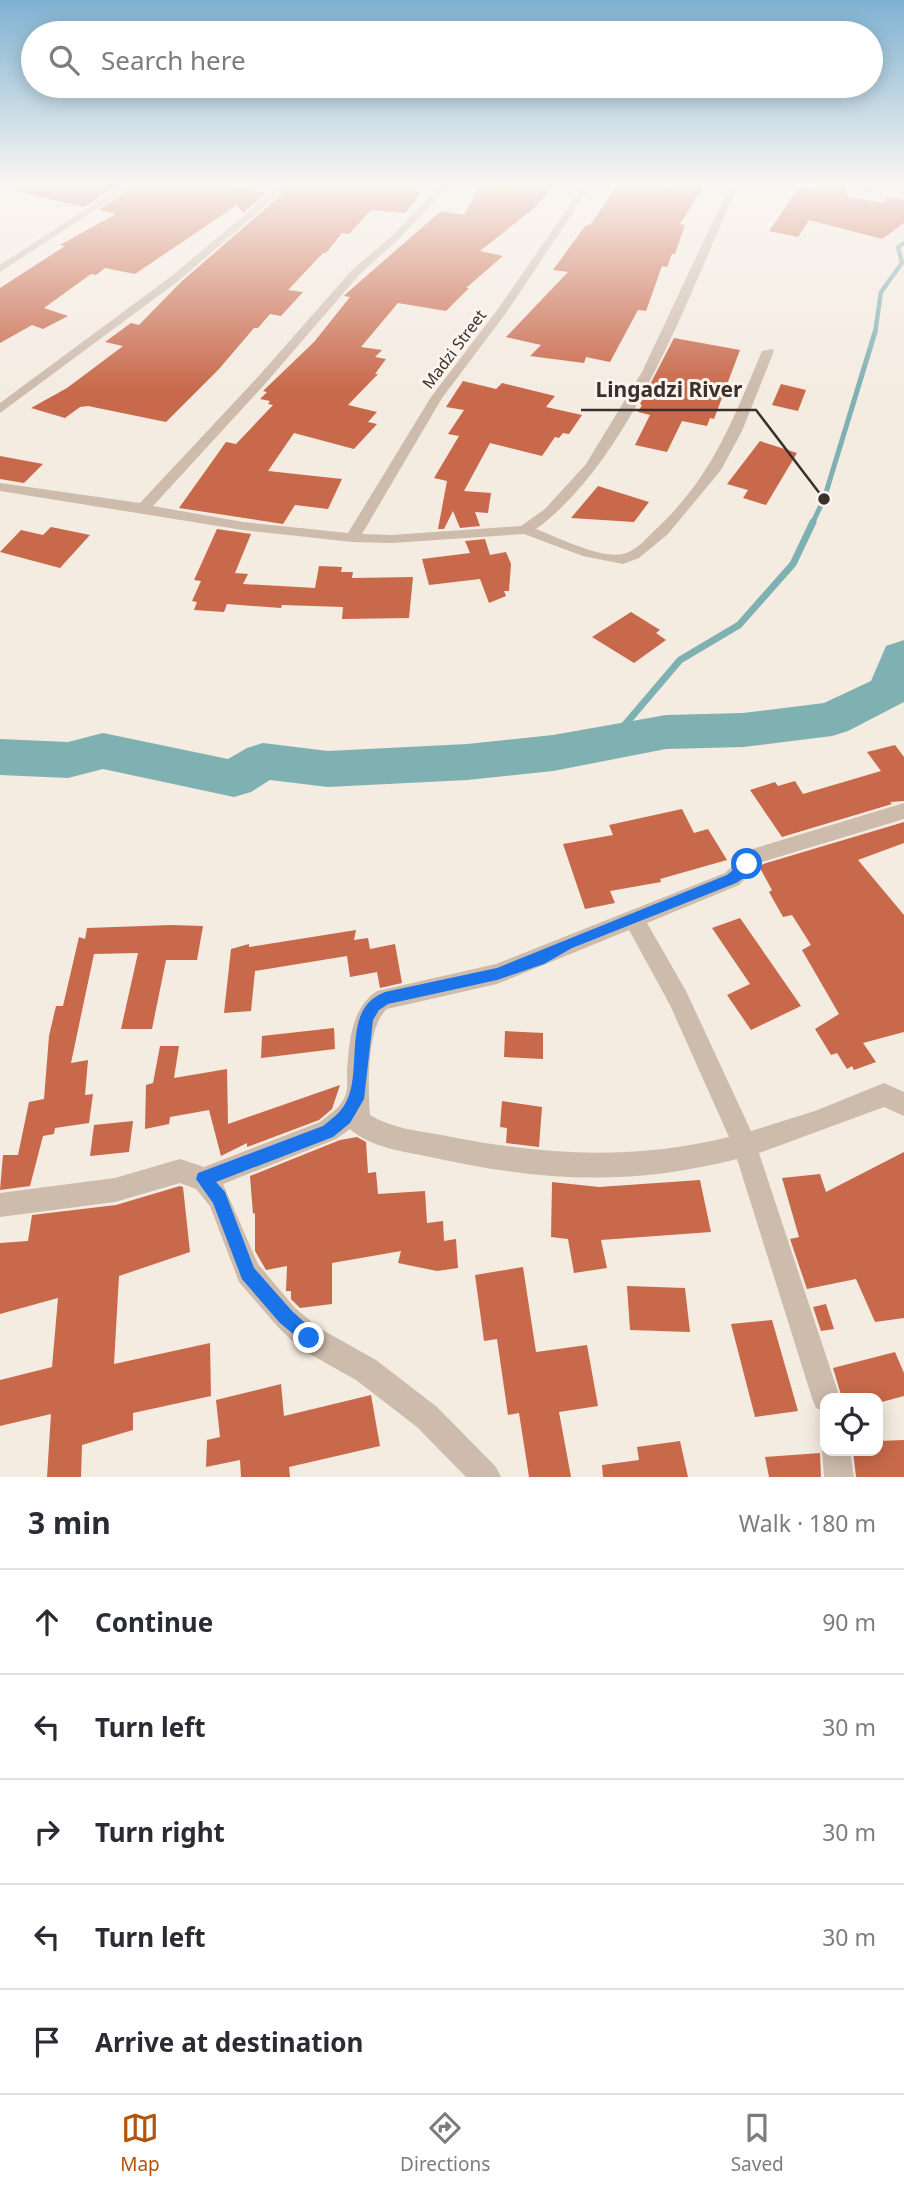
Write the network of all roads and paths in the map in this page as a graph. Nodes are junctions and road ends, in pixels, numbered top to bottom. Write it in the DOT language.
graph roads {
  1 [pos="26,252"];
  2 [pos="206,252"];
  3 [pos="379,252"];
  4 [pos="542,252"];
  5 [pos="703,252"];
  6 [pos="0,269"];
  7 [pos="768,351"];
  8 [pos="0,409"];
  9 [pos="1,488"];
  10 [pos="143,508"];
  11 [pos="525,530"];
  12 [pos="352,538"];
  13 [pos="904,811"];
  14 [pos="633,917"];
  15 [pos="356,1099"];
  16 [pos="904,1104"];
  17 [pos="745,1145"];
  18 [pos="204,1179"];
  19 [pos="0,1205"];
  20 [pos="823,1393"];
  21 [pos="837,1456"];
  22 [pos="486,1477"];
  23 [pos="839,1477"];
  1 -- 6 [label="street"];
  2 -- 8 [label="street"];
  3 -- 10 [label="street"];
  4 -- 12 [label="street, Madzi Street"];
  5 -- 11 [label="street"];
  7 -- 11 [label="street"];
  9 -- 10 [label="street"];
  10 -- 12 [label="street"];
  11 -- 12 [label="street"];
  13 -- 14 [label="street"];
  14 -- 15 [label="street"];
  14 -- 17 [label="street"];
  15 -- 17 [label="street"];
  15 -- 18 [label="street"];
  16 -- 17 [label="street"];
  17 -- 20 [label="street"];
  18 -- 19 [label="street"];
  18 -- 22 [label="street"];
  21 -- 23 [label="street"];
}
